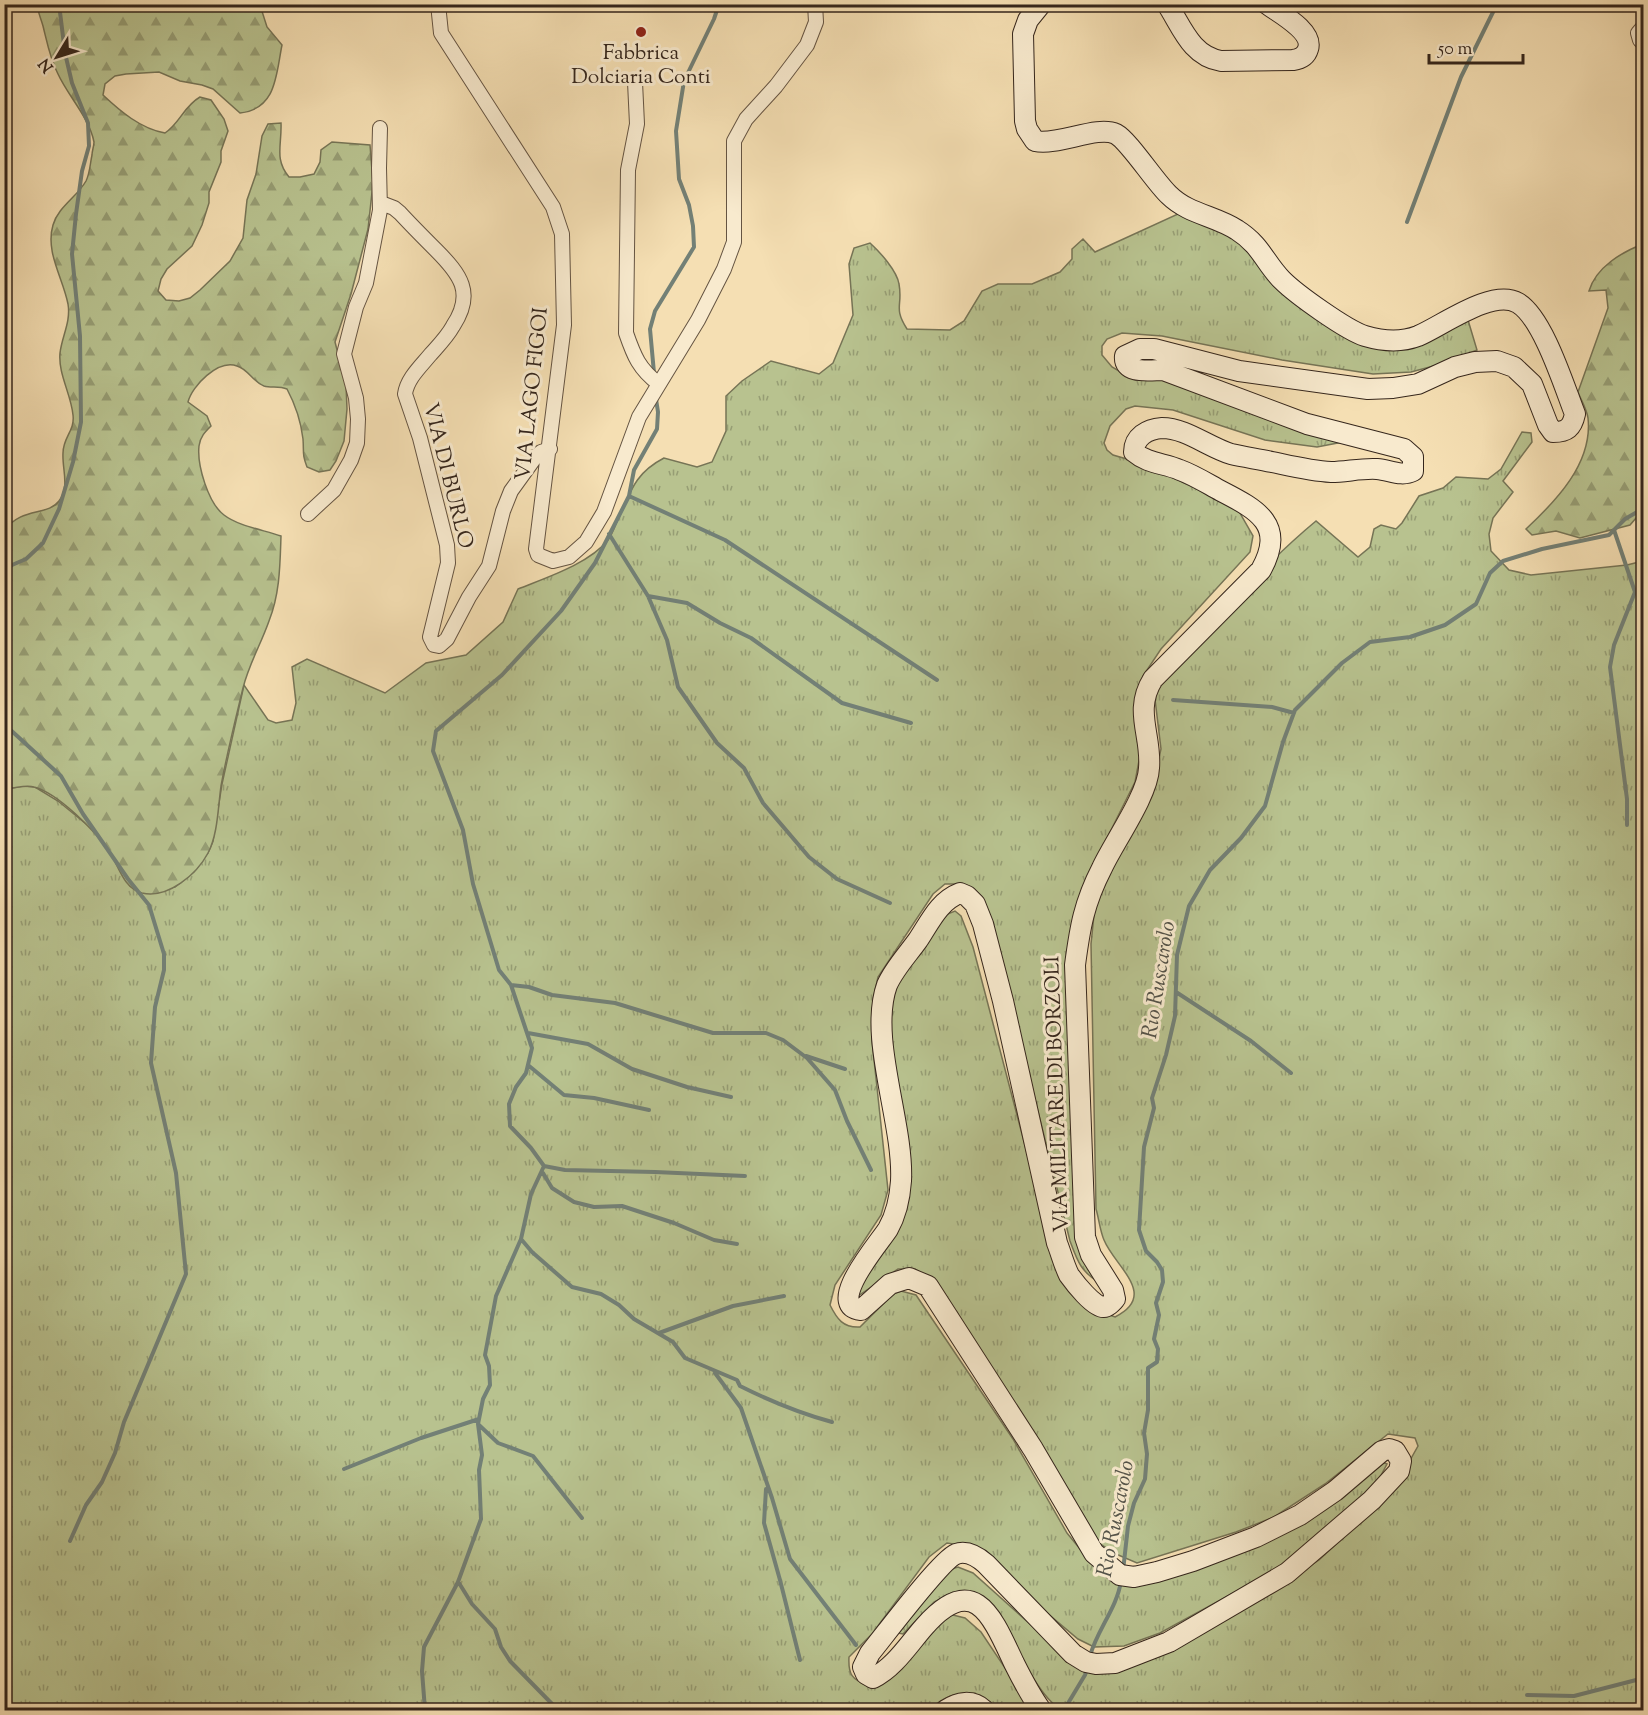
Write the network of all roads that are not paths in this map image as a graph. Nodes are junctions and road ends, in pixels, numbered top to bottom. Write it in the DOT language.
graph roads {
  1 [pos="438,4"];
  2 [pos="815,4"];
  3 [pos="1041,4"];
  4 [pos="1167,4"];
  5 [pos="1267,4"];
  6 [pos="1644,26"];
  7 [pos="1644,44"];
  8 [pos="635,82"];
  9 [pos="380,128"];
  10 [pos="381,203"];
  11 [pos="659,384"];
  12 [pos="550,449"];
  13 [pos="308,514"];
  14 [pos="946,1710"];
  15 [pos="984,1710"];
  16 [pos="1041,1710"];
  1 -- 12 [label="street, VIA LAGO FIGOI"];
  2 -- 11 [label="street, VIA LAGO FIGOI"];
  3 -- 16 [label="street, VIA MILITARE DI BORZOLI"];
  4 -- 5 [label="street"];
  6 -- 7 [label="street"];
  8 -- 11 [label="street"];
  9 -- 10 [label="street"];
  10 -- 12 [label="street, VIA DI BURLO"];
  10 -- 13 [label="street"];
  11 -- 12 [label="street, VIA LAGO FIGOI"];
  14 -- 15 [label="street"];
}
